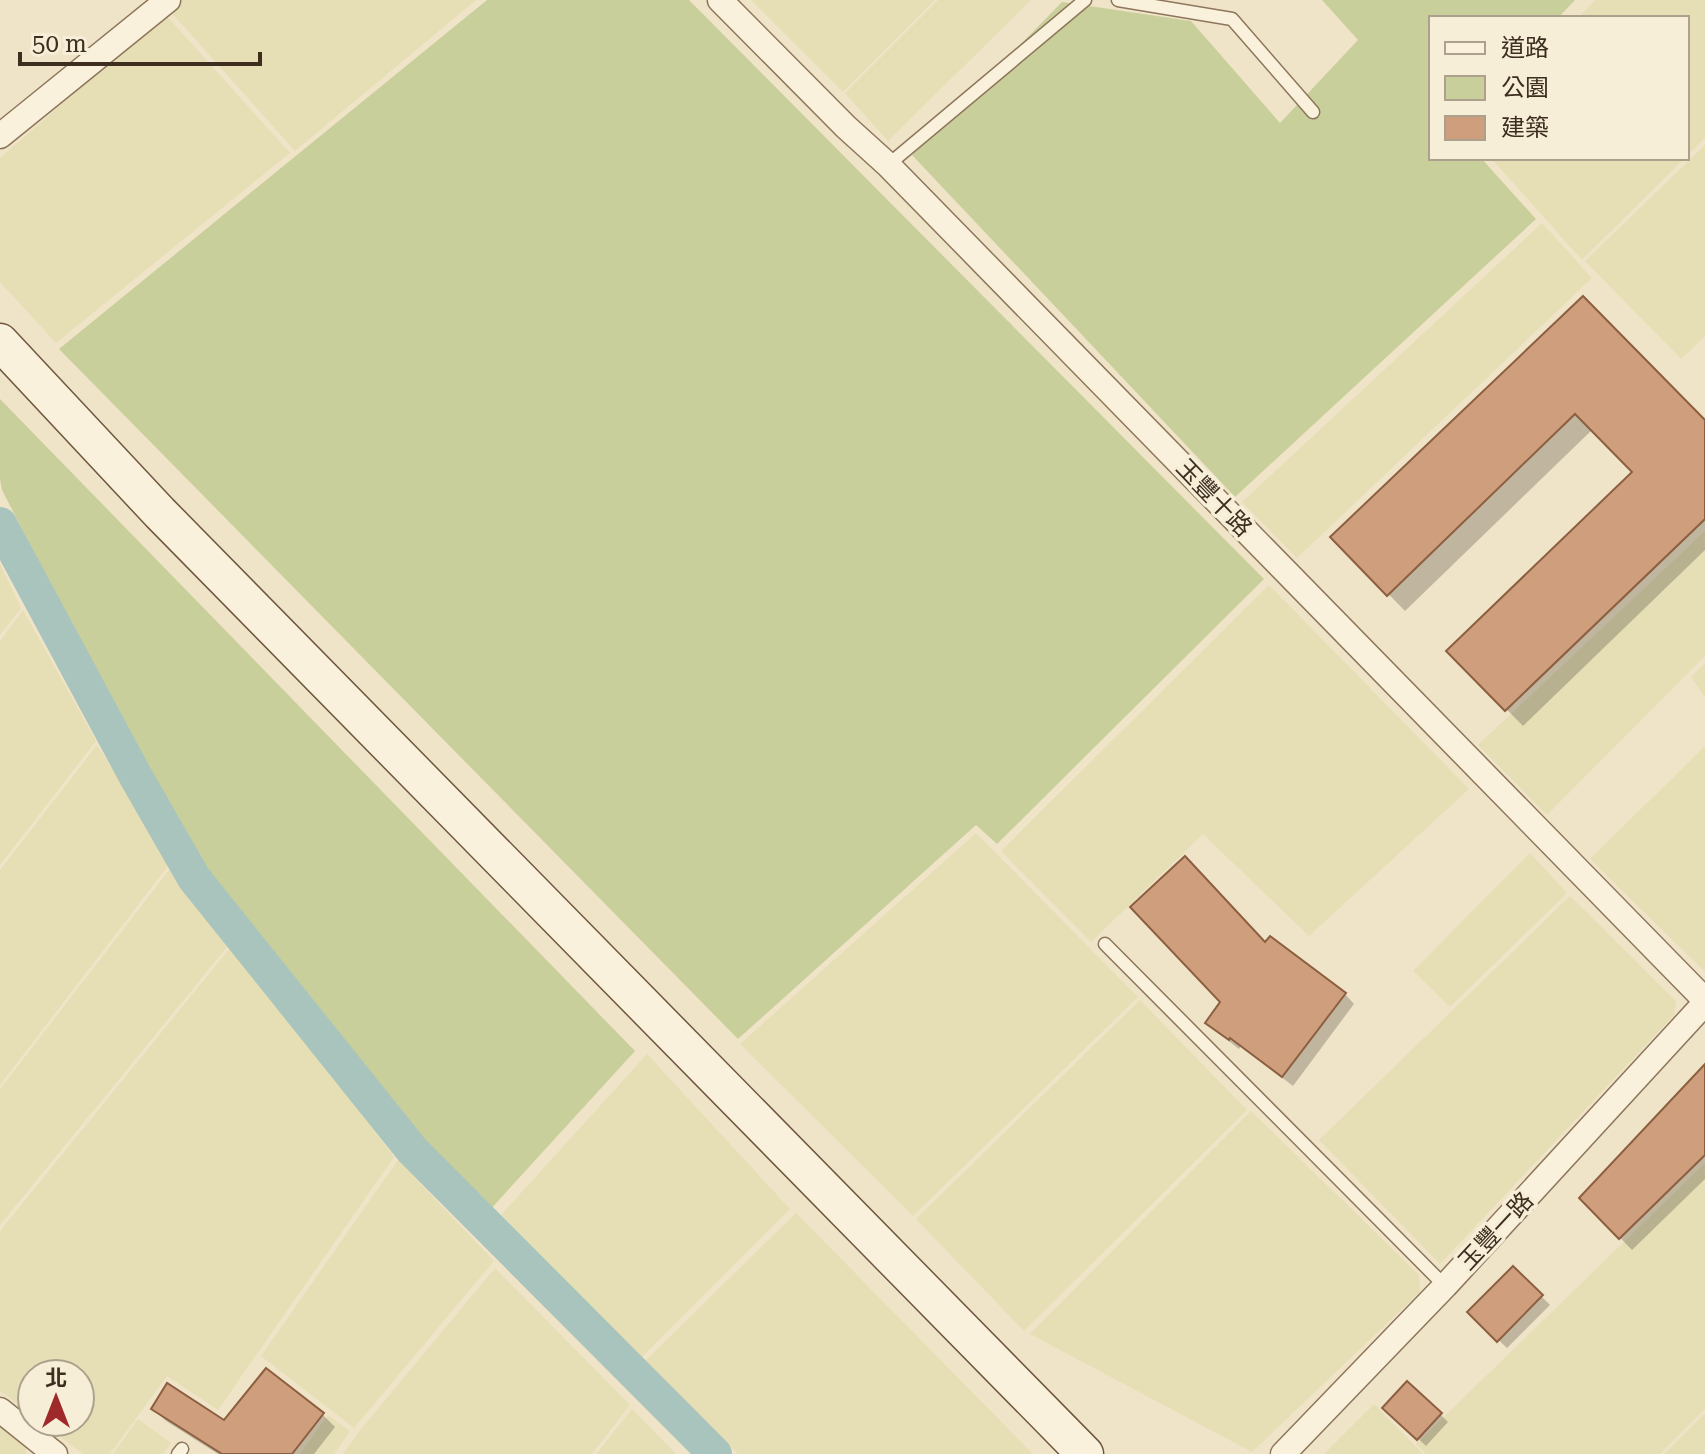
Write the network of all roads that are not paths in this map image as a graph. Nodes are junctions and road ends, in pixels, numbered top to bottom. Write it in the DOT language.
graph roads {
  1 [pos="168,0"];
  2 [pos="720,0"];
  3 [pos="1085,0"];
  4 [pos="1118,0"];
  5 [pos="1313,112"];
  6 [pos="0,136"];
  7 [pos="888,165"];
  8 [pos="0,342"];
  9 [pos="1105,944"];
  10 [pos="1705,1001"];
  11 [pos="1445,1286"];
  12 [pos="0,1410"];
  13 [pos="49,1452"];
  14 [pos="1085,1454"];
  15 [pos="1283,1454"];
  1 -- 6 [label="street"];
  2 -- 7 [label="street, 玉豐十路"];
  3 -- 7 [label="lane"];
  4 -- 5 [label="lane"];
  7 -- 10 [label="street, 玉豐十路"];
  8 -- 14 [label="main road"];
  9 -- 11 [label="lane"];
  10 -- 11 [label="street, 玉豐一路"];
  11 -- 15 [label="street, 玉豐一路"];
  12 -- 13 [label="street"];
}
